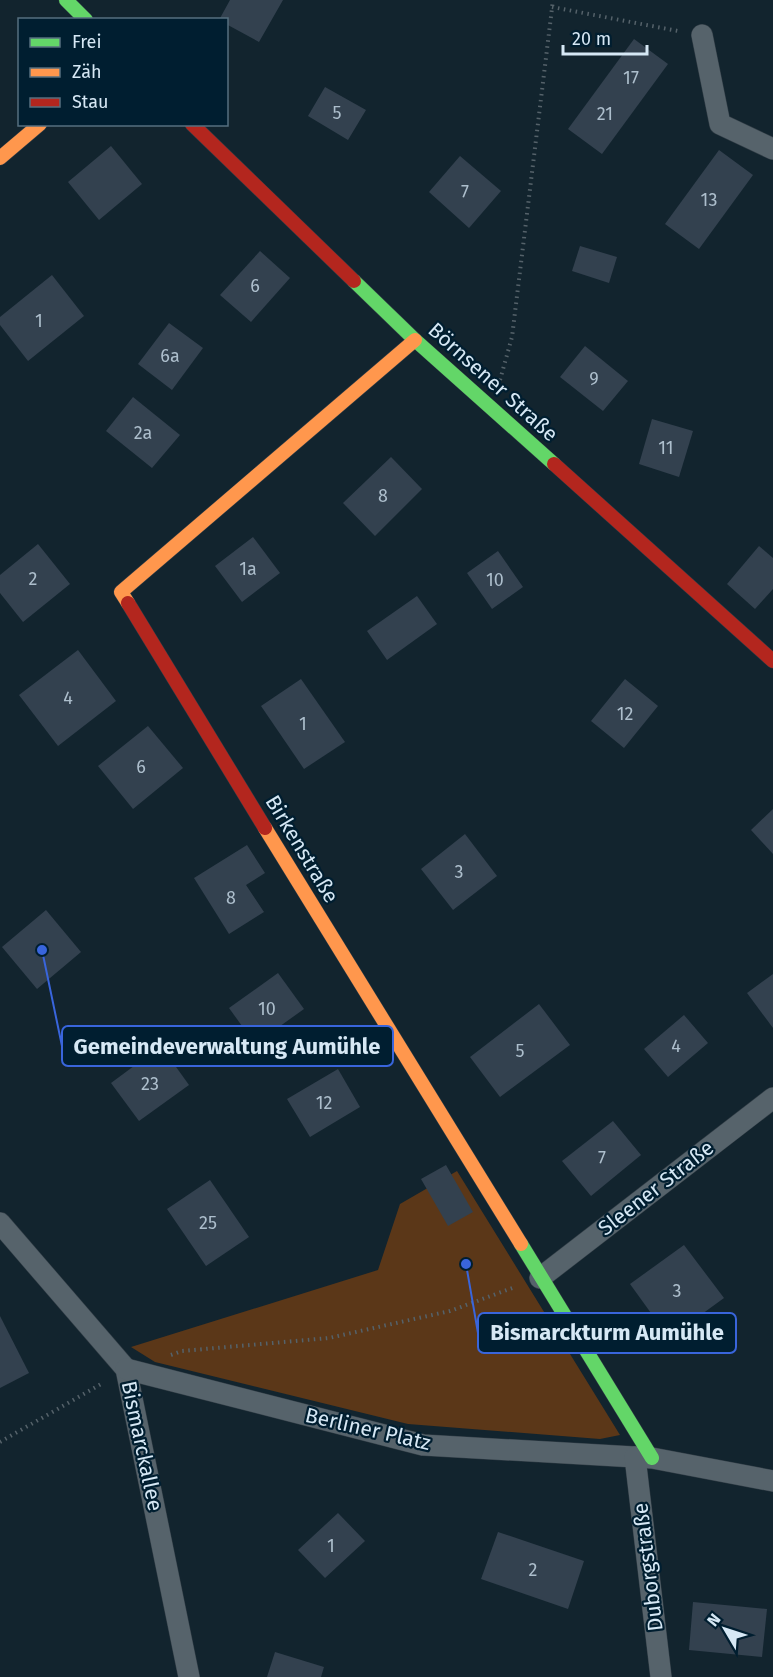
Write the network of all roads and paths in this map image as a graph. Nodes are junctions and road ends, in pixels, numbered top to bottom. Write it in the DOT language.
graph roads {
  1 [pos="66,0"];
  2 [pos="552,0"];
  3 [pos="552,7"];
  4 [pos="84,18"];
  5 [pos="702,35"];
  6 [pos="38,126"];
  7 [pos="194,126"];
  8 [pos="773,148"];
  9 [pos="0,158"];
  10 [pos="415,340"];
  11 [pos="492,409"];
  12 [pos="773,661"];
  13 [pos="773,1098"];
  14 [pos="0,1223"];
  15 [pos="540,1278"];
  16 [pos="126,1369"];
  17 [pos="0,1442"];
  18 [pos="643,1458"];
  19 [pos="773,1481"];
  20 [pos="189,1677"];
  21 [pos="662,1677"];
  1 -- 4 [label="street"];
  2 -- 3 [label="path"];
  3 -- 5 [label="path"];
  3 -- 11 [label="path"];
  5 -- 8 [label="street"];
  6 -- 9 [label="street"];
  7 -- 10 [label="street, Börnsener Straße"];
  10 -- 11 [label="street, Börnsener Straße"];
  10 -- 15 [label="street, Birkenstraße"];
  11 -- 12 [label="street, Börnsener Straße"];
  13 -- 15 [label="street, Sleener Straße"];
  14 -- 16 [label="street, Bismarckallee"];
  15 -- 16 [label="path"];
  15 -- 18 [label="street, Birkenstraße"];
  16 -- 17 [label="path"];
  16 -- 18 [label="street, Berliner Platz"];
  16 -- 20 [label="street, Bismarckallee"];
  18 -- 19 [label="street, Berliner Platz"];
  18 -- 21 [label="street, Duborgstraße"];
}
